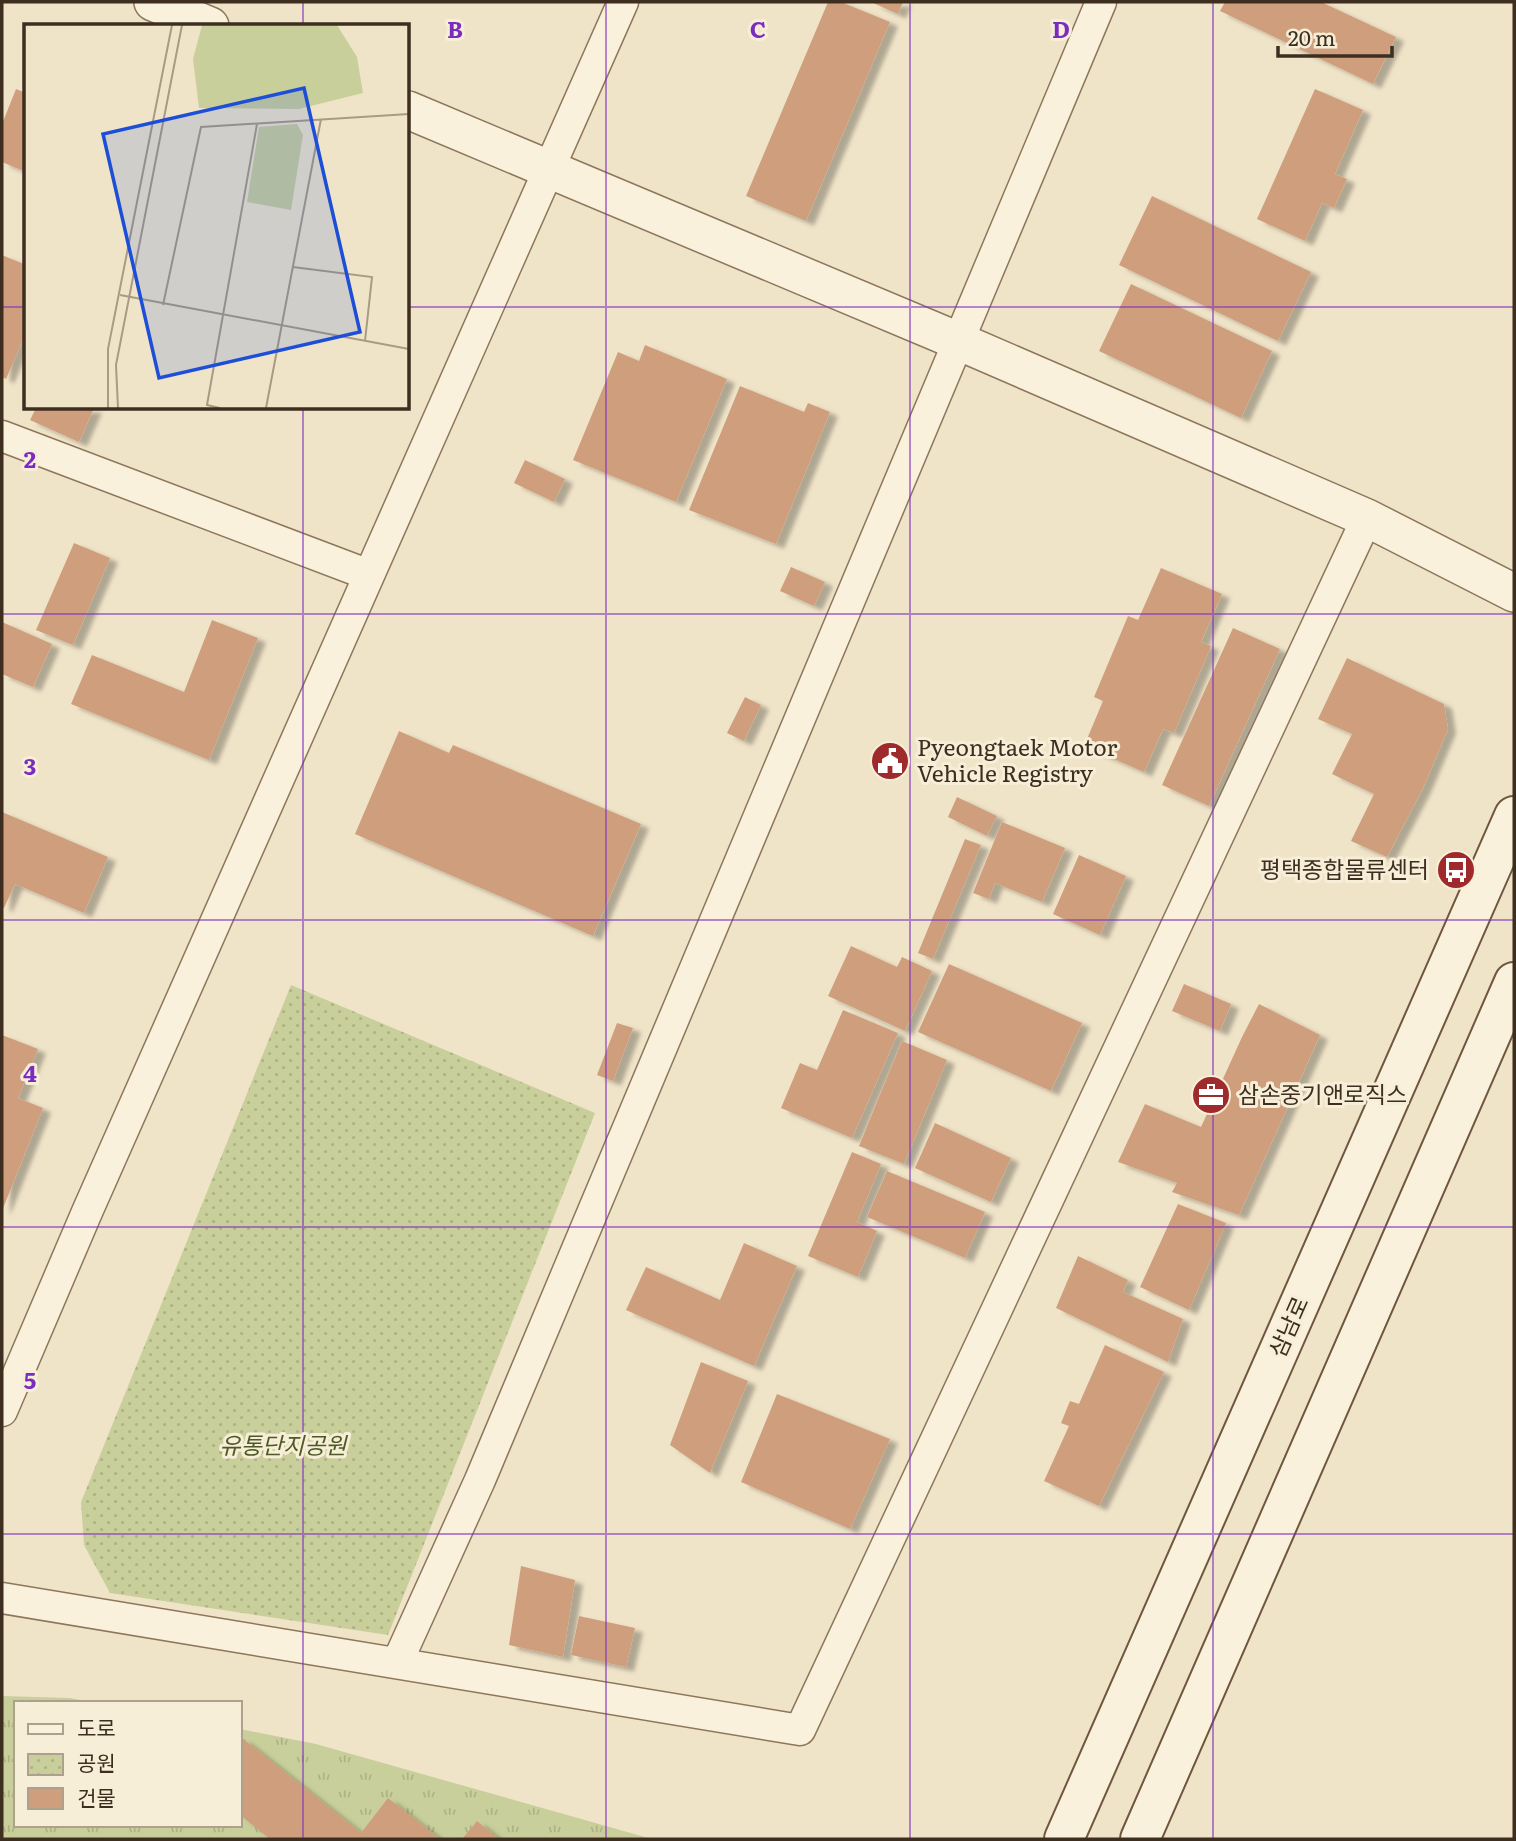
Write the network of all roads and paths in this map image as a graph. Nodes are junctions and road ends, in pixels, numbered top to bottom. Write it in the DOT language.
graph roads {
  1 [pos="153,2"];
  2 [pos="623,2"];
  3 [pos="1101,2"];
  4 [pos="206,24"];
  5 [pos="410,111"];
  6 [pos="549,170"];
  7 [pos="958,341"];
  8 [pos="2,436"];
  9 [pos="1367,518"];
  10 [pos="369,575"];
  11 [pos="1514,593"];
  12 [pos="1514,816"];
  13 [pos="1514,982"];
  14 [pos="2,1411"];
  15 [pos="2,1598"];
  16 [pos="397,1663"];
  17 [pos="1064,1839"];
  18 [pos="1140,1839"];
  1 -- 4 [label="street"];
  2 -- 6 [label="street"];
  3 -- 7 [label="street"];
  5 -- 6 [label="street"];
  6 -- 7 [label="street"];
  6 -- 10 [label="street"];
  7 -- 9 [label="street"];
  7 -- 16 [label="street"];
  8 -- 10 [label="street"];
  9 -- 11 [label="street"];
  9 -- 16 [label="street"];
  10 -- 14 [label="street"];
  12 -- 17 [label="main road, 삼남로"];
  13 -- 18 [label="main road"];
  15 -- 16 [label="street"];
}
